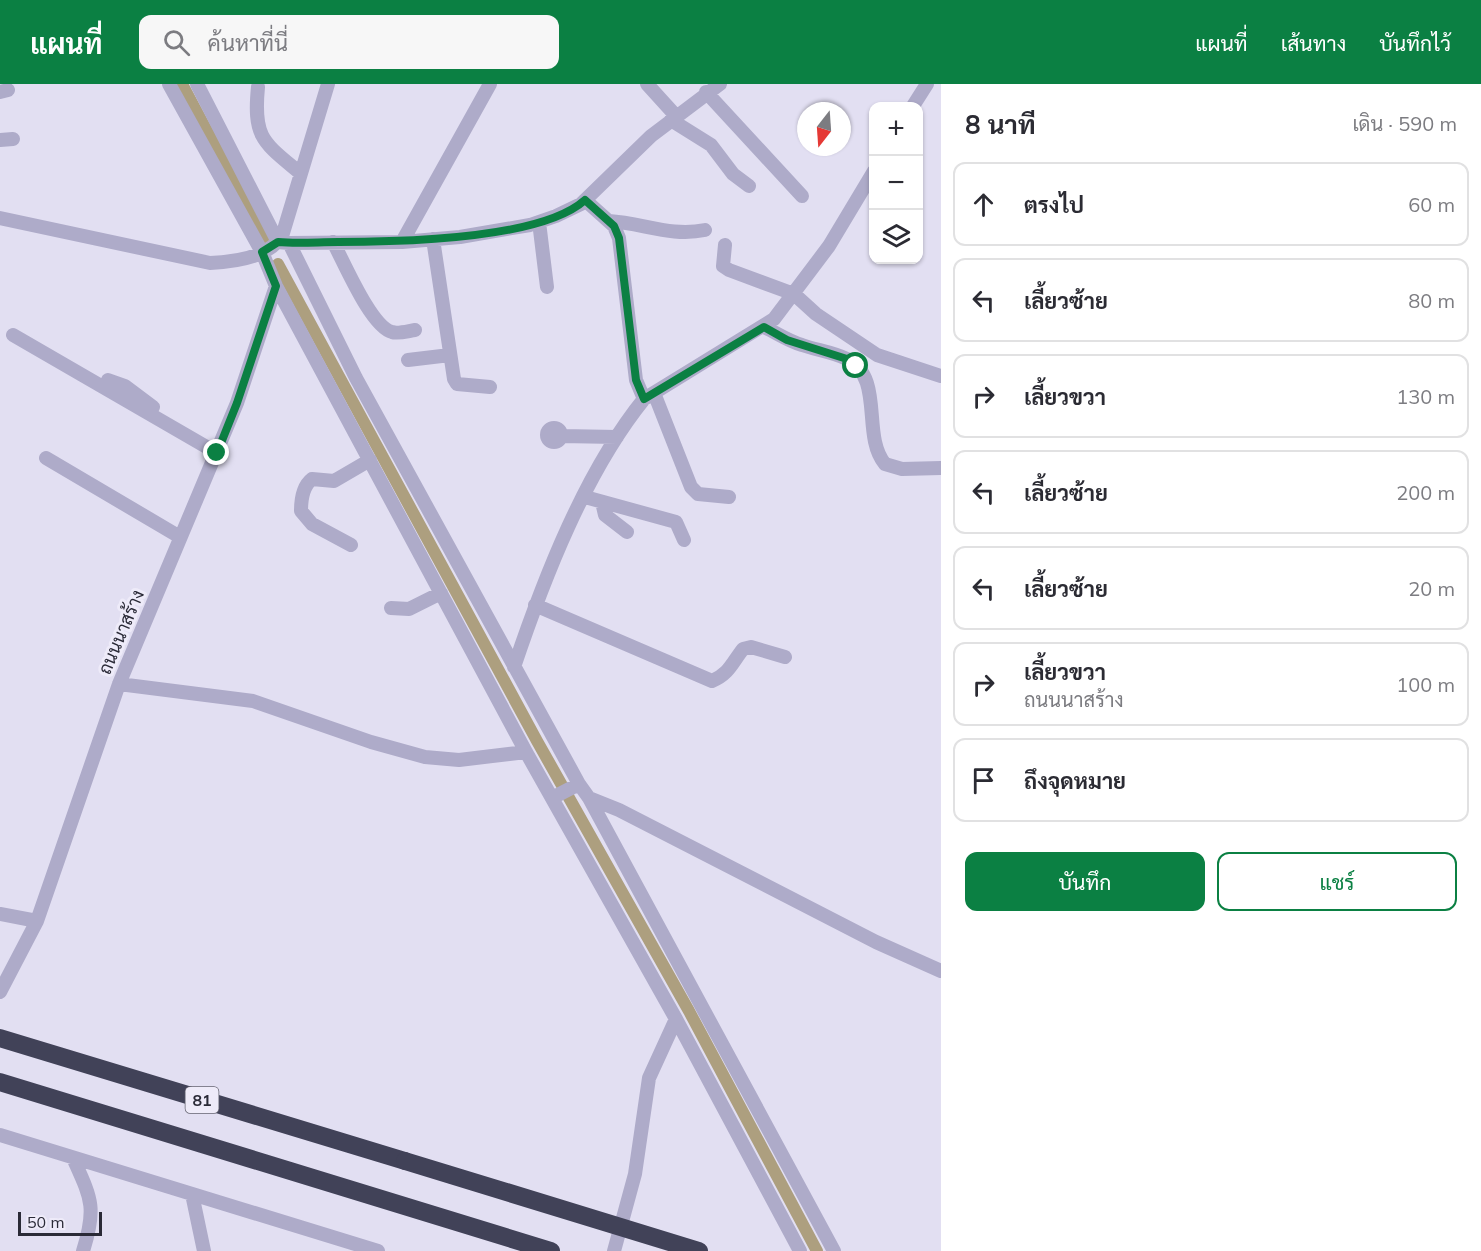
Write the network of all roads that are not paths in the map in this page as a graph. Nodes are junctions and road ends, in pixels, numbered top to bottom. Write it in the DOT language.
graph roads {
  1 [pos="169,84"];
  2 [pos="197,84"];
  3 [pos="328,84"];
  4 [pos="490,84"];
  5 [pos="647,84"];
  6 [pos="720,84"];
  7 [pos="927,84"];
  8 [pos="258,87"];
  9 [pos="706,92"];
  10 [pos="916,102"];
  11 [pos="673,118"];
  12 [pos="300,173"];
  13 [pos="869,178"];
  14 [pos="749,186"];
  15 [pos="802,196"];
  16 [pos="585,200"];
  17 [pos="0,218"];
  18 [pos="609,221"];
  19 [pos="539,222"];
  20 [pos="705,230"];
  21 [pos="433,239"];
  22 [pos="333,242"];
  23 [pos="402,242"];
  24 [pos="284,243"];
  25 [pos="725,245"];
  26 [pos="262,252"];
  27 [pos="276,286"];
  28 [pos="547,287"];
  29 [pos="794,294"];
  30 [pos="764,327"];
  31 [pos="415,330"];
  32 [pos="13,335"];
  33 [pos="450,355"];
  34 [pos="408,360"];
  35 [pos="941,376"];
  36 [pos="108,380"];
  37 [pos="490,387"];
  38 [pos="649,396"];
  39 [pos="170,426"];
  40 [pos="561,435"];
  41 [pos="617,437"];
  42 [pos="217,453"];
  43 [pos="46,458"];
  44 [pos="370,460"];
  45 [pos="941,468"];
  46 [pos="585,497"];
  47 [pos="729,497"];
  48 [pos="602,502"];
  49 [pos="627,532"];
  50 [pos="180,537"];
  51 [pos="684,540"];
  52 [pos="351,546"];
  53 [pos="441,593"];
  54 [pos="535,605"];
  55 [pos="391,608"];
  56 [pos="785,657"];
  57 [pos="514,667"];
  58 [pos="119,684"];
  59 [pos="526,752"];
  60 [pos="576,786"];
  61 [pos="555,796"];
  62 [pos="589,798"];
  63 [pos="0,914"];
  64 [pos="37,921"];
  65 [pos="941,970"];
  66 [pos="0,992"];
  67 [pos="676,1019"];
  68 [pos="0,1038"];
  69 [pos="0,1082"];
  70 [pos="0,1135"];
  71 [pos="73,1158"];
  72 [pos="192,1194"];
  73 [pos="83,1251"];
  74 [pos="204,1251"];
  75 [pos="378,1251"];
  76 [pos="551,1251"];
  77 [pos="614,1251"];
  78 [pos="699,1251"];
  79 [pos="800,1251"];
  80 [pos="834,1251"];
  1 -- 26 [label="street"];
  2 -- 24 [label="street"];
  3 -- 12 [label="street"];
  4 -- 23 [label="street"];
  5 -- 11 [label="street"];
  6 -- 9 [label="street"];
  7 -- 10 [label="street"];
  8 -- 12 [label="street"];
  9 -- 11 [label="street"];
  9 -- 15 [label="street"];
  11 -- 14 [label="street"];
  11 -- 16 [label="street"];
  12 -- 24 [label="street"];
  13 -- 29 [label="street"];
  16 -- 18 [label="street"];
  16 -- 19 [label="street"];
  17 -- 26 [label="street"];
  18 -- 20 [label="street"];
  18 -- 38 [label="street"];
  19 -- 21 [label="street"];
  19 -- 28 [label="street"];
  21 -- 23 [label="street"];
  21 -- 33 [label="street"];
  22 -- 23 [label="street"];
  22 -- 24 [label="street"];
  22 -- 31 [label="street"];
  24 -- 26 [label="street"];
  24 -- 57 [label="street"];
  25 -- 29 [label="street"];
  26 -- 27 [label="street"];
  27 -- 42 [label="street, ถนนนาสร้าง"];
  27 -- 44 [label="street"];
  29 -- 30 [label="street"];
  29 -- 35 [label="street"];
  30 -- 38 [label="street"];
  30 -- 45 [label="street"];
  32 -- 39 [label="street"];
  33 -- 34 [label="street"];
  33 -- 37 [label="street"];
  36 -- 39 [label="street"];
  38 -- 41 [label="street"];
  38 -- 47 [label="street"];
  39 -- 42 [label="street"];
  40 -- 41 [label="street"];
  41 -- 46 [label="street"];
  42 -- 50 [label="street, ถนนนาสร้าง"];
  43 -- 50 [label="street"];
  44 -- 52 [label="street"];
  44 -- 53 [label="street"];
  46 -- 48 [label="street"];
  46 -- 54 [label="street"];
  48 -- 49 [label="street"];
  48 -- 51 [label="street"];
  50 -- 58 [label="street, ถนนนาสร้าง"];
  53 -- 55 [label="street"];
  53 -- 59 [label="street"];
  54 -- 56 [label="street"];
  54 -- 57 [label="street"];
  57 -- 60 [label="street"];
  58 -- 59 [label="street"];
  58 -- 64 [label="street, ถนนนาสร้าง"];
  59 -- 61 [label="street"];
  60 -- 61 [label="street"];
  60 -- 62 [label="street"];
  61 -- 67 [label="street"];
  62 -- 65 [label="street"];
  62 -- 80 [label="street"];
  63 -- 64 [label="street"];
  64 -- 66 [label="street, ถนนนาสร้าง"];
  67 -- 77 [label="street"];
  67 -- 79 [label="street"];
  68 -- 78 [label="highway, 81, bridge"];
  69 -- 76 [label="highway, 81"];
  70 -- 71 [label="street"];
  71 -- 72 [label="street"];
  71 -- 73 [label="street"];
  72 -- 74 [label="street"];
  72 -- 75 [label="street"];
}
